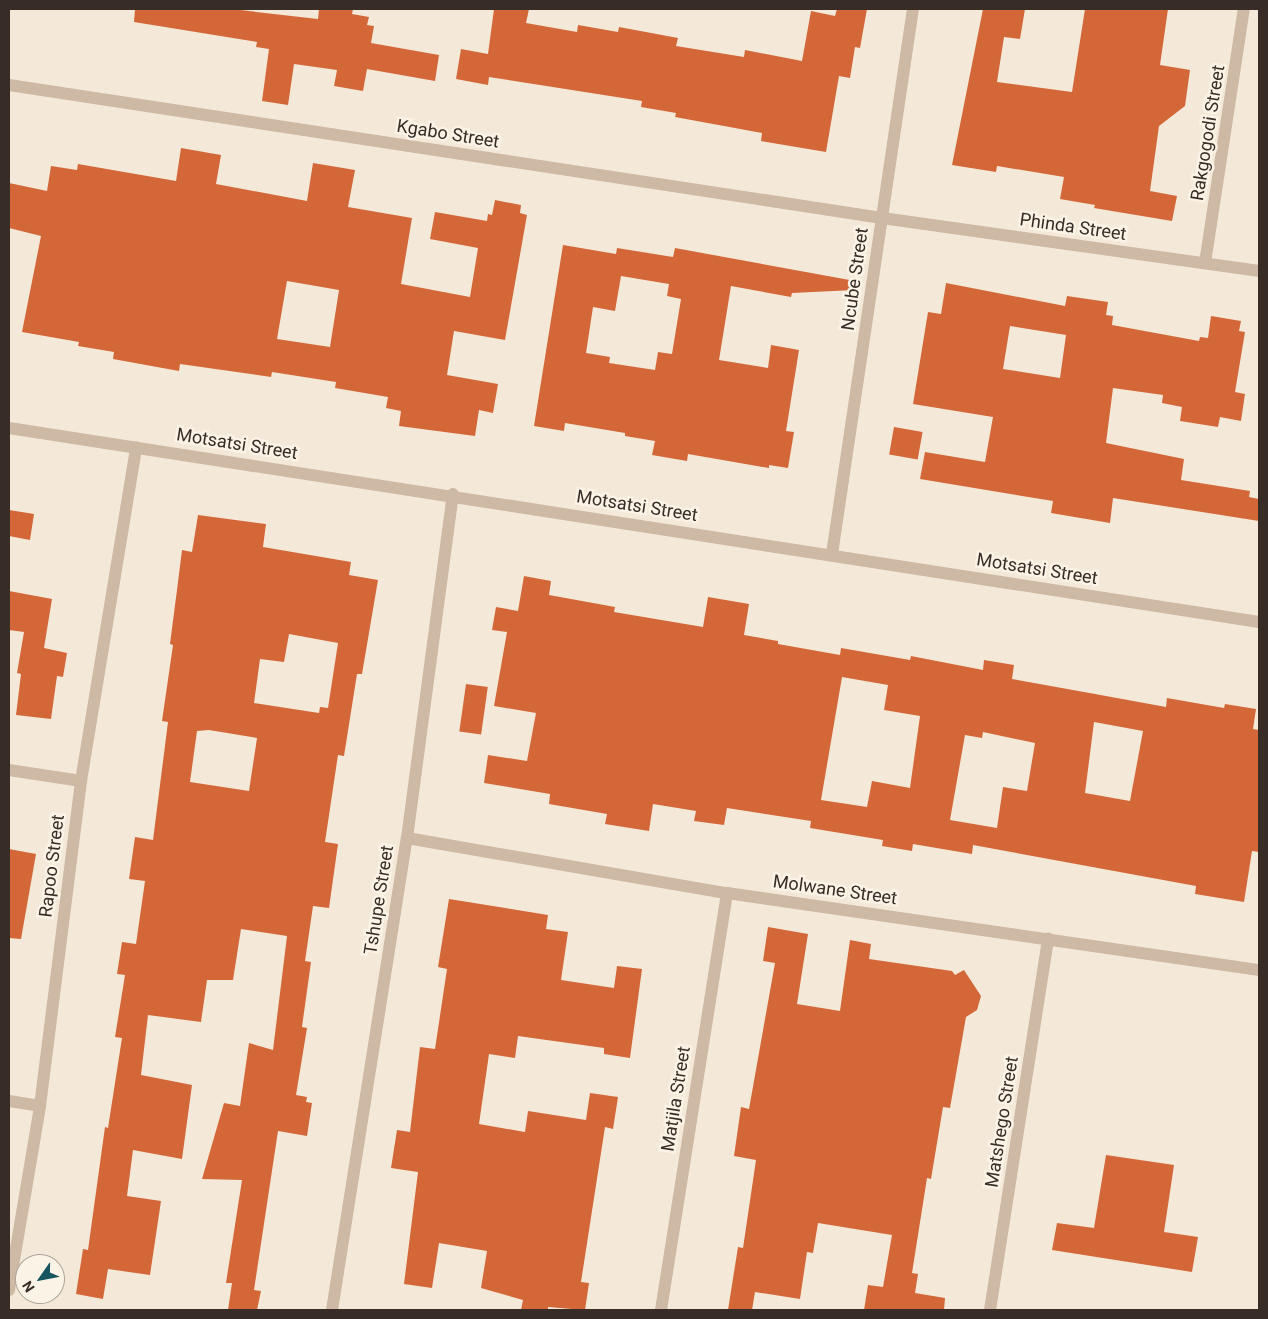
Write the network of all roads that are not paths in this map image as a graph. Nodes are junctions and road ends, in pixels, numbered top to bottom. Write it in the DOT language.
graph roads {
  1 [pos="912,9"];
  2 [pos="1244,9"];
  3 [pos="9,85"];
  4 [pos="882,218"];
  5 [pos="1206,263"];
  6 [pos="1259,271"];
  7 [pos="9,428"];
  8 [pos="136,447"];
  9 [pos="453,494"];
  10 [pos="832,554"];
  11 [pos="1259,622"];
  12 [pos="9,770"];
  13 [pos="81,781"];
  14 [pos="406,838"];
  15 [pos="727,892"];
  16 [pos="1048,939"];
  17 [pos="1259,970"];
  18 [pos="9,1101"];
  19 [pos="40,1106"];
  20 [pos="9,1290"];
  21 [pos="332,1310"];
  22 [pos="661,1310"];
  23 [pos="990,1310"];
  1 -- 4 [label="street, Ncube Street"];
  2 -- 5 [label="street, Rakgogodi Street"];
  3 -- 4 [label="street, Kgabo Street"];
  4 -- 5 [label="street, Phinda Street"];
  4 -- 10 [label="street, Ncube Street"];
  5 -- 6 [label="street, Phinda Street"];
  7 -- 8 [label="street, Motsatsi Street"];
  8 -- 9 [label="street, Motsatsi Street"];
  8 -- 13 [label="street, Rapoo Street"];
  9 -- 10 [label="street, Motsatsi Street"];
  9 -- 14 [label="street, Tshupe Street"];
  10 -- 11 [label="street, Motsatsi Street"];
  12 -- 13 [label="street"];
  13 -- 19 [label="street, Rapoo Street"];
  14 -- 15 [label="street, Molwane Street"];
  14 -- 21 [label="street, Tshupe Street"];
  15 -- 16 [label="street, Molwane Street"];
  15 -- 22 [label="street, Matjila Street"];
  16 -- 17 [label="street, Molwane Street"];
  16 -- 23 [label="street, Matshego Street"];
  18 -- 19 [label="street"];
  19 -- 20 [label="street, Rapoo Street"];
}
